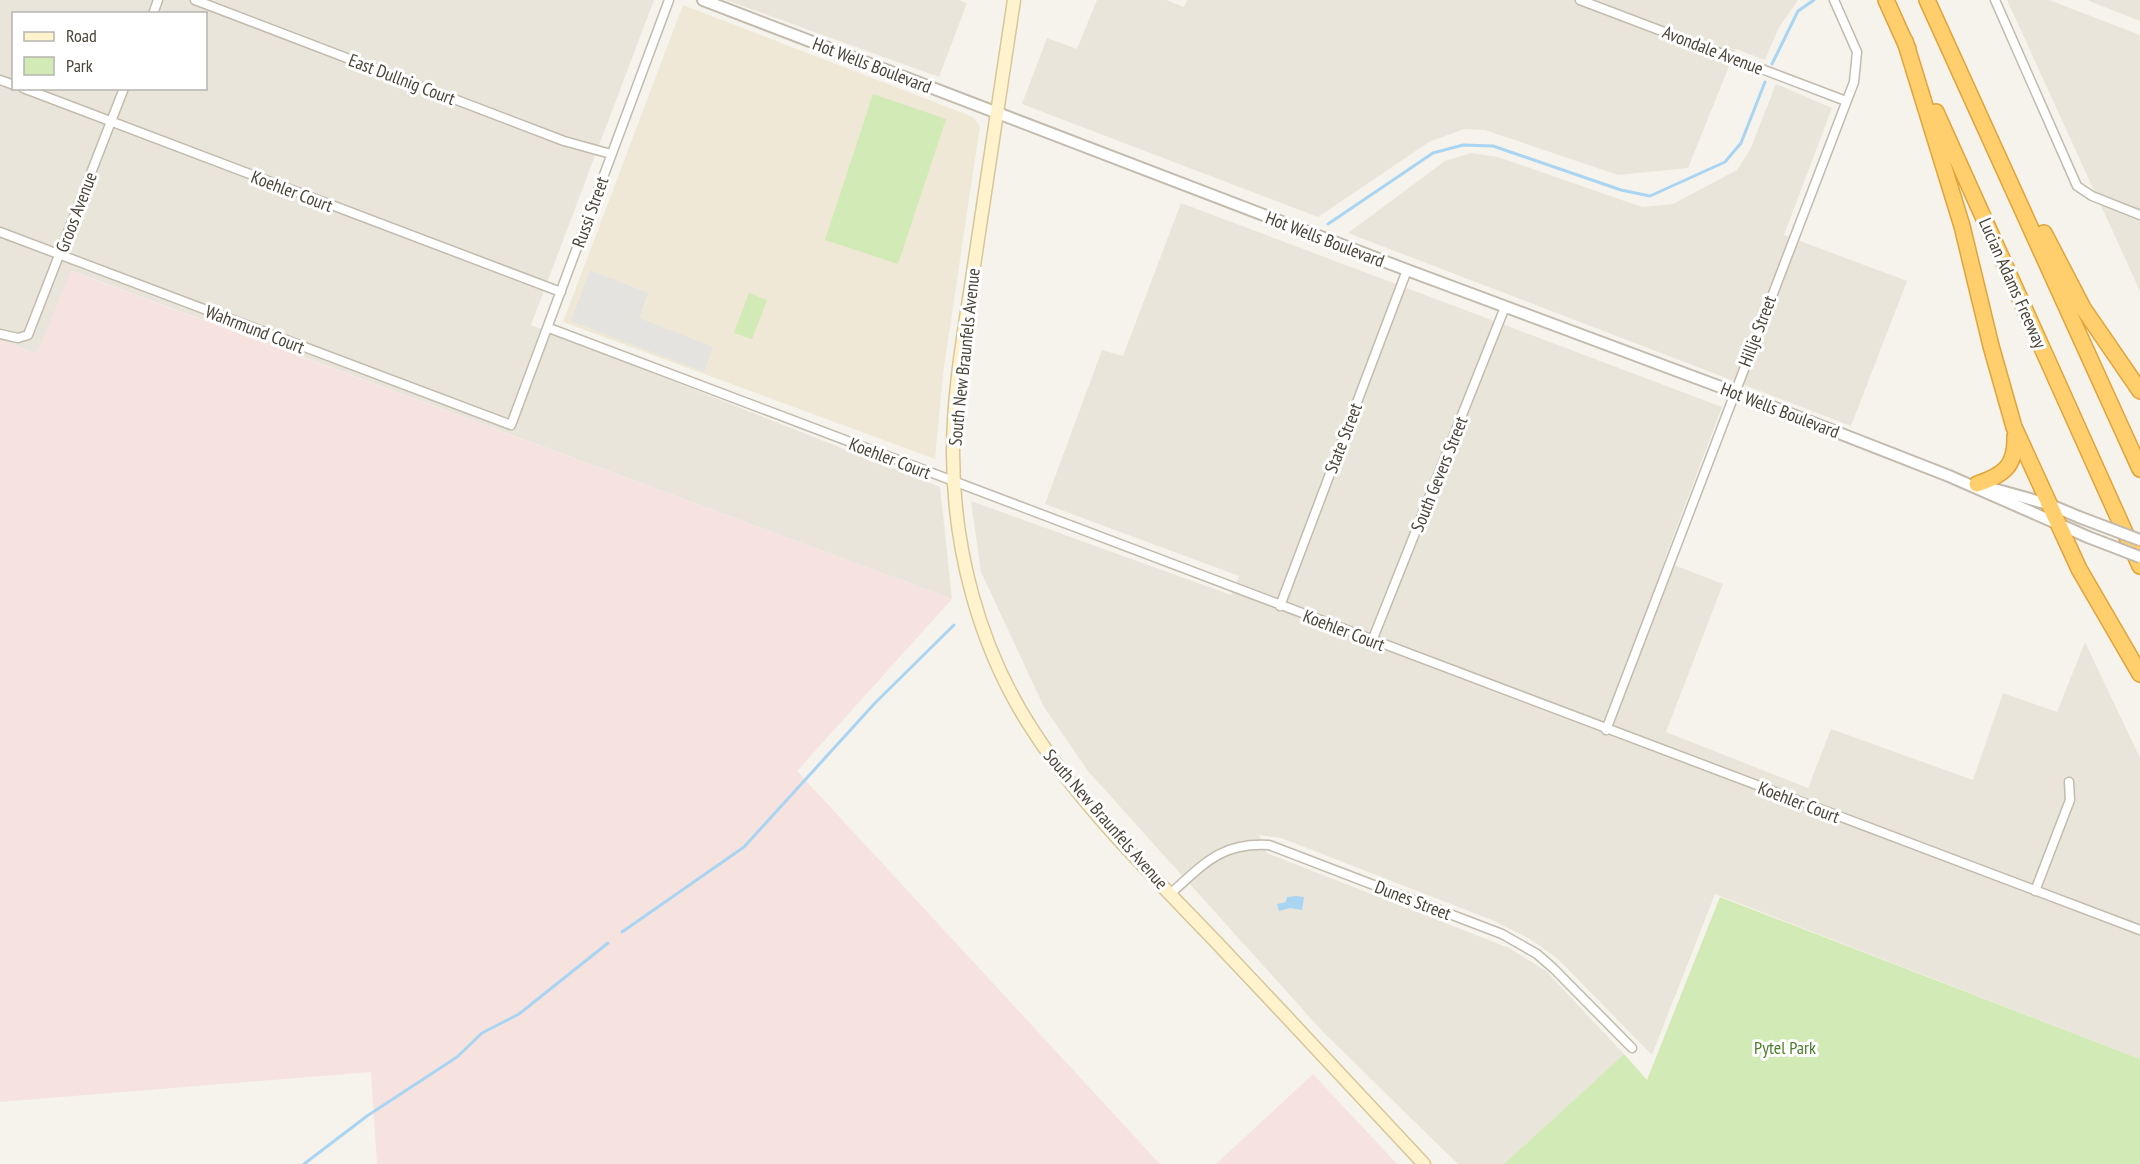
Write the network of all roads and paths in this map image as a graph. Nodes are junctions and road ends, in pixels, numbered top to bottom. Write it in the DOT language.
graph roads {
  1 [pos="195,0"];
  2 [pos="669,0"];
  3 [pos="703,0"];
  4 [pos="1014,0"];
  5 [pos="1580,0"];
  6 [pos="1834,0"];
  7 [pos="1886,0"];
  8 [pos="1928,0"];
  9 [pos="1995,0"];
  10 [pos="1905,41"];
  11 [pos="28,90"];
  12 [pos="123,90"];
  13 [pos="1973,100"];
  14 [pos="1846,101"];
  15 [pos="997,114"];
  16 [pos="111,122"];
  17 [pos="610,154"];
  18 [pos="2140,215"];
  19 [pos="0,232"];
  20 [pos="59,255"];
  21 [pos="1407,270"];
  22 [pos="561,292"];
  23 [pos="1505,307"];
  24 [pos="549,328"];
  25 [pos="0,334"];
  26 [pos="1734,392"];
  27 [pos="2140,392"];
  28 [pos="511,424"];
  29 [pos="2014,428"];
  30 [pos="2140,469"];
  31 [pos="1948,476"];
  32 [pos="955,483"];
  33 [pos="1977,484"];
  34 [pos="2048,504"];
  35 [pos="2056,525"];
  36 [pos="2140,540"];
  37 [pos="2140,557"];
  38 [pos="2140,566"];
  39 [pos="1280,606"];
  40 [pos="1372,641"];
  41 [pos="2140,674"];
  42 [pos="1606,730"];
  43 [pos="2070,782"];
  44 [pos="2035,891"];
  45 [pos="1170,894"];
  46 [pos="2140,930"];
  47 [pos="1632,1048"];
  48 [pos="1424,1164"];
  1 -- 17 [label="street, East Dullnig Court"];
  2 -- 17 [label="street, Russi Street"];
  3 -- 15 [label="street, Hot Wells Boulevard"];
  4 -- 15 [label="main road, South New Braunfels Avenue"];
  5 -- 14 [label="street, Avondale Avenue"];
  6 -- 14 [label="street, Hillje Street"];
  7 -- 10 [label="highway, Lucian Adams Freeway"];
  8 -- 13 [label="highway"];
  9 -- 18 [label="street"];
  10 -- 29 [label="highway"];
  10 -- 38 [label="highway, Lucian Adams Freeway"];
  11 -- 16 [label="street, Koehler Court"];
  12 -- 16 [label="street, Groos Avenue"];
  13 -- 27 [label="highway"];
  13 -- 30 [label="highway"];
  14 -- 26 [label="street, Hillje Street"];
  15 -- 21 [label="street, Hot Wells Boulevard"];
  15 -- 32 [label="main road, South New Braunfels Avenue"];
  16 -- 20 [label="street, Groos Avenue"];
  16 -- 22 [label="street, Koehler Court"];
  17 -- 22 [label="street, Russi Street"];
  19 -- 20 [label="street, Wahrmund Court"];
  20 -- 25 [label="street, Groos Avenue"];
  20 -- 28 [label="street, Wahrmund Court"];
  21 -- 23 [label="street, Hot Wells Boulevard"];
  21 -- 39 [label="street, State Street"];
  22 -- 24 [label="street, Russi Street"];
  23 -- 26 [label="street, Hot Wells Boulevard"];
  23 -- 40 [label="street, South Gevers Street"];
  24 -- 28 [label="street, Russi Street"];
  24 -- 32 [label="street, Koehler Court"];
  26 -- 31 [label="street, Hot Wells Boulevard"];
  26 -- 42 [label="street, Hillje Street"];
  29 -- 33 [label="highway"];
  29 -- 34 [label="highway"];
  31 -- 33 [label="street, Hot Wells Boulevard"];
  31 -- 35 [label="street, Hot Wells Boulevard"];
  32 -- 39 [label="street, Koehler Court"];
  32 -- 45 [label="main road, South New Braunfels Avenue"];
  33 -- 34 [label="street, Hot Wells Boulevard"];
  34 -- 35 [label="highway"];
  34 -- 36 [label="street, Hot Wells Boulevard, bridge"];
  35 -- 37 [label="street, Hot Wells Boulevard, bridge"];
  35 -- 41 [label="highway"];
  39 -- 40 [label="street, Koehler Court"];
  40 -- 42 [label="street, Koehler Court"];
  42 -- 44 [label="street, Koehler Court"];
  43 -- 44 [label="street"];
  44 -- 46 [label="street, Koehler Court"];
  45 -- 47 [label="street, Dunes Street"];
  45 -- 48 [label="main road, South New Braunfels Avenue"];
}
